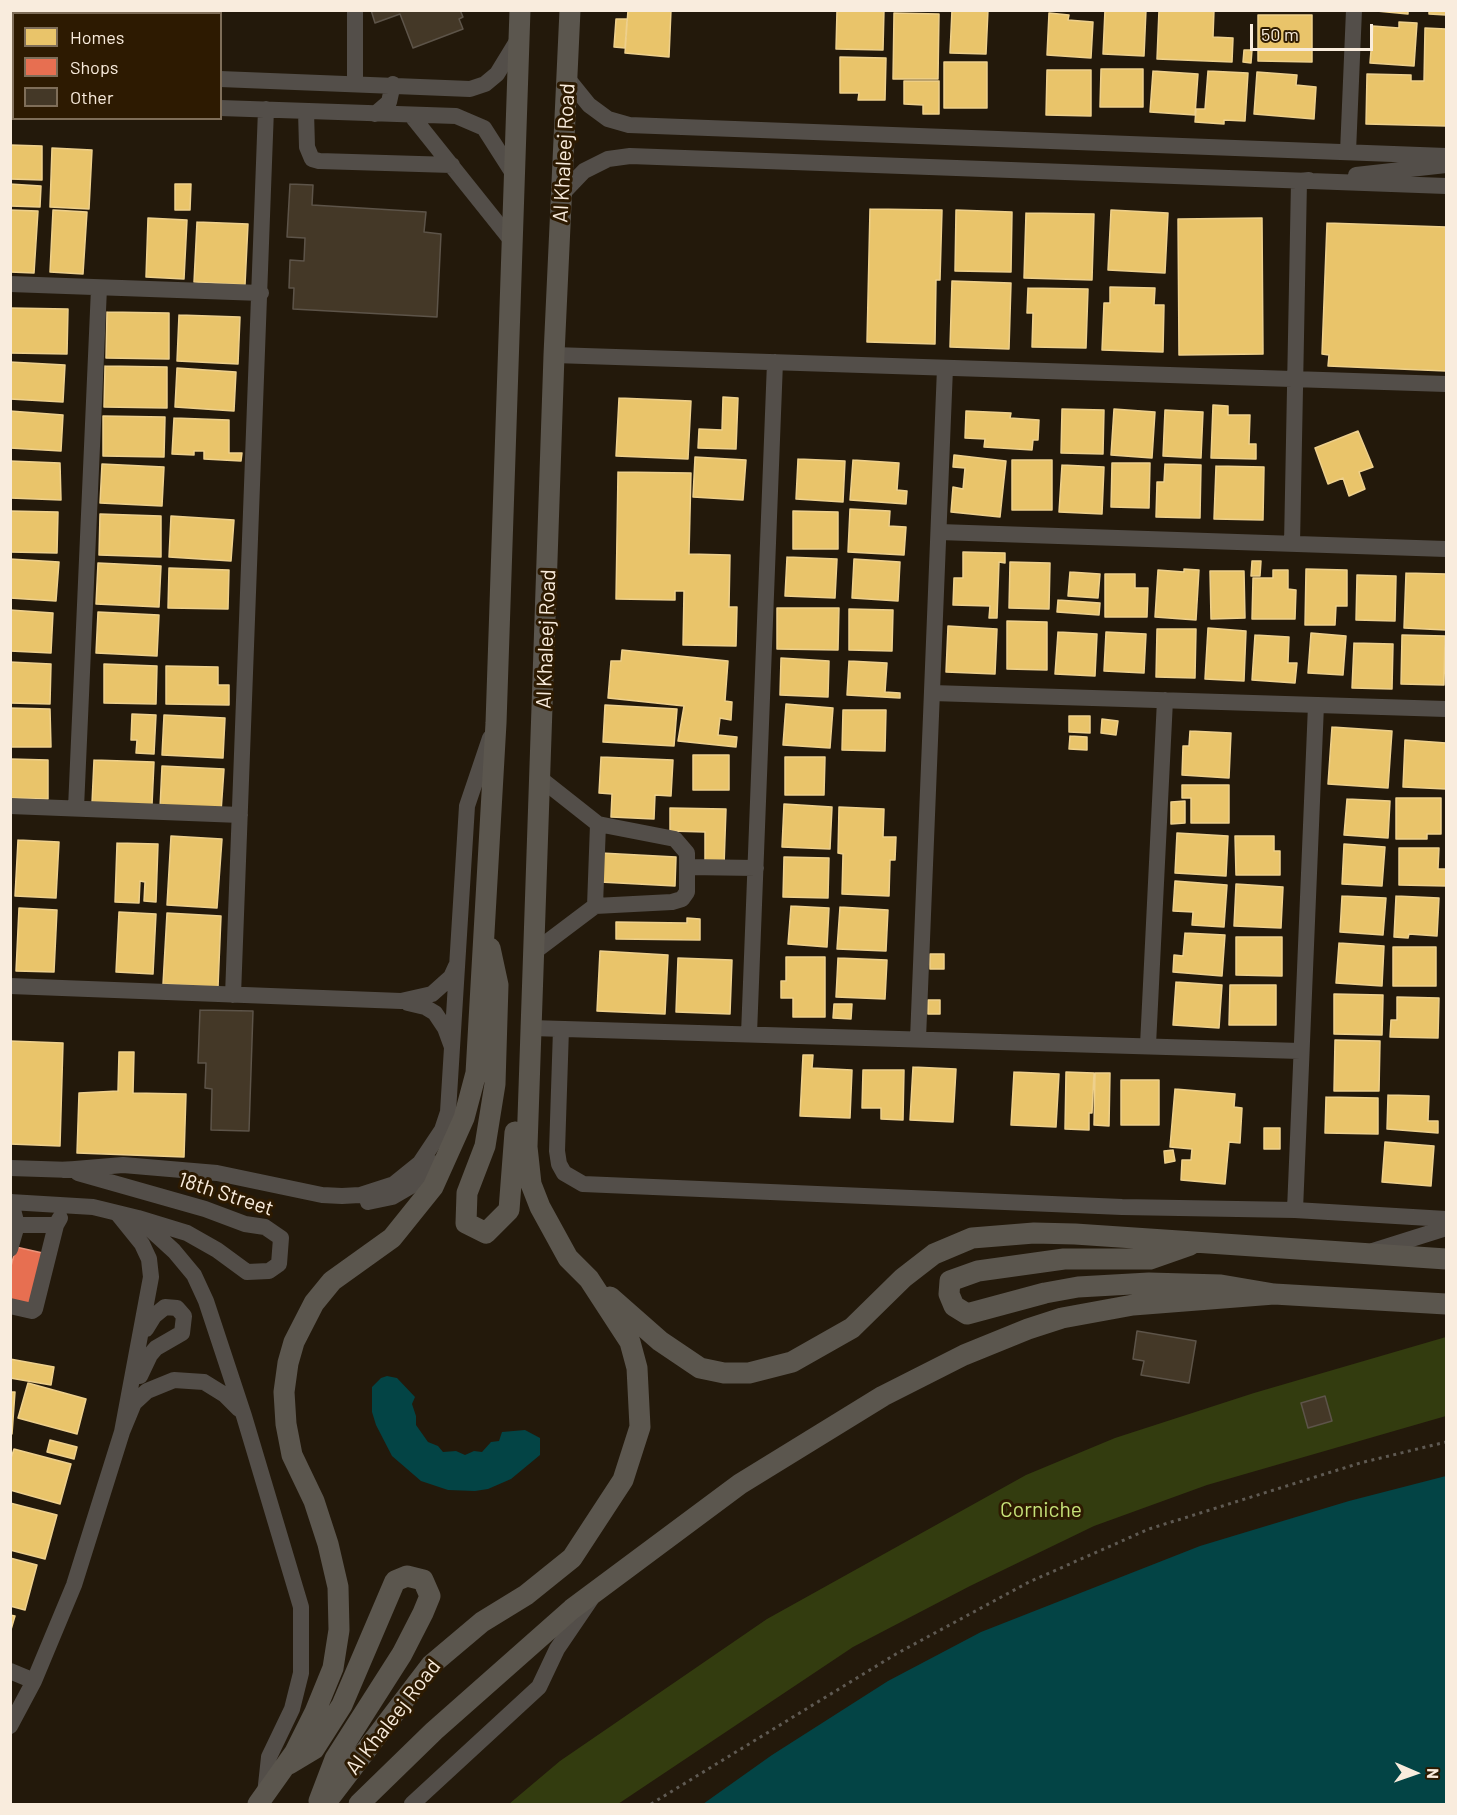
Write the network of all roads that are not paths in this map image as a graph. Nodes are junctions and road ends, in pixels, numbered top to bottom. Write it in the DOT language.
graph roads {
  1 [pos="355,10"];
  2 [pos="520,10"];
  3 [pos="570,10"];
  4 [pos="1354,10"];
  5 [pos="519,37"];
  6 [pos="222,79"];
  7 [pos="568,79"];
  8 [pos="355,83"];
  9 [pos="393,84"];
  10 [pos="222,108"];
  11 [pos="266,109"];
  12 [pos="306,111"];
  13 [pos="375,114"];
  14 [pos="411,114"];
  15 [pos="1348,152"];
  16 [pos="1446,156"];
  17 [pos="452,165"];
  18 [pos="1446,165"];
  19 [pos="514,175"];
  20 [pos="1299,181"];
  21 [pos="1446,186"];
  22 [pos="562,194"];
  23 [pos="511,240"];
  24 [pos="10,284"];
  25 [pos="99,288"];
  26 [pos="261,293"];
  27 [pos="554,354"];
  28 [pos="775,362"];
  29 [pos="945,368"];
  30 [pos="1295,378"];
  31 [pos="1446,384"];
  32 [pos="939,532"];
  33 [pos="1292,544"];
  34 [pos="1446,549"];
  35 [pos="932,693"];
  36 [pos="1165,700"];
  37 [pos="1316,705"];
  38 [pos="1446,709"];
  39 [pos="496,723"];
  40 [pos="542,779"];
  41 [pos="10,806"];
  42 [pos="76,808"];
  43 [pos="240,814"];
  44 [pos="598,824"];
  45 [pos="688,867"];
  46 [pos="756,868"];
  47 [pos="595,906"];
  48 [pos="484,918"];
  49 [pos="460,948"];
  50 [pos="534,952"];
  51 [pos="10,986"];
  52 [pos="233,995"];
  53 [pos="401,1001"];
  54 [pos="531,1028"];
  55 [pos="561,1029"];
  56 [pos="749,1034"];
  57 [pos="918,1039"];
  58 [pos="1148,1045"];
  59 [pos="453,1051"];
  60 [pos="1300,1052"];
  61 [pos="464,1118"];
  62 [pos="10,1168"];
  63 [pos="63,1170"];
  64 [pos="11,1202"];
  65 [pos="68,1205"];
  66 [pos="1295,1210"];
  67 [pos="117,1213"];
  68 [pos="138,1218"];
  69 [pos="1446,1220"];
  70 [pos="17,1225"];
  71 [pos="56,1225"];
  72 [pos="1446,1228"];
  73 [pos="1196,1243"];
  74 [pos="10,1250"];
  75 [pos="1363,1255"];
  76 [pos="1446,1259"];
  77 [pos="589,1279"];
  78 [pos="1274,1294"];
  79 [pos="1446,1304"];
  80 [pos="10,1306"];
  81 [pos="140,1341"];
  82 [pos="134,1403"];
  83 [pos="244,1416"];
  84 [pos="122,1432"];
  85 [pos="596,1592"];
  86 [pos="10,1671"];
  87 [pos="34,1681"];
  88 [pos="10,1726"];
  89 [pos="285,1766"];
  90 [pos="262,1799"];
  91 [pos="318,1804"];
  92 [pos="325,1804"];
  93 [pos="359,1804"];
  94 [pos="412,1804"];
  1 -- 8 [label="street"];
  2 -- 5 [label="main road"];
  3 -- 7 [label="main road, Al Khaleej Road"];
  4 -- 15 [label="street"];
  5 -- 9 [label="street"];
  5 -- 19 [label="main road"];
  6 -- 8 [label="street"];
  7 -- 15 [label="street"];
  7 -- 22 [label="main road, Al Khaleej Road"];
  8 -- 9 [label="street"];
  9 -- 13 [label="street"];
  10 -- 11 [label="street"];
  11 -- 12 [label="street"];
  11 -- 26 [label="street"];
  12 -- 13 [label="street"];
  12 -- 17 [label="street"];
  13 -- 14 [label="street"];
  14 -- 17 [label="street"];
  14 -- 19 [label="street"];
  15 -- 16 [label="street"];
  17 -- 23 [label="street"];
  18 -- 20 [label="street"];
  19 -- 23 [label="main road"];
  20 -- 21 [label="street"];
  20 -- 22 [label="street"];
  20 -- 30 [label="street"];
  22 -- 27 [label="main road, Al Khaleej Road"];
  23 -- 39 [label="main road"];
  24 -- 25 [label="street"];
  25 -- 26 [label="street"];
  25 -- 42 [label="street"];
  26 -- 43 [label="street"];
  27 -- 28 [label="street"];
  27 -- 40 [label="main road, Al Khaleej Road"];
  28 -- 29 [label="street"];
  28 -- 46 [label="street"];
  29 -- 30 [label="street"];
  29 -- 32 [label="street"];
  30 -- 31 [label="street"];
  30 -- 33 [label="street"];
  32 -- 33 [label="street"];
  32 -- 35 [label="street"];
  33 -- 34 [label="street"];
  35 -- 36 [label="street"];
  35 -- 57 [label="street"];
  36 -- 37 [label="street"];
  36 -- 58 [label="street"];
  37 -- 38 [label="street"];
  37 -- 60 [label="street"];
  39 -- 48 [label="main road"];
  39 -- 49 [label="street"];
  40 -- 44 [label="street"];
  40 -- 50 [label="main road, Al Khaleej Road"];
  41 -- 42 [label="street"];
  42 -- 43 [label="street"];
  43 -- 52 [label="street"];
  44 -- 45 [label="street"];
  44 -- 47 [label="street"];
  45 -- 46 [label="street"];
  45 -- 47 [label="street"];
  46 -- 56 [label="street"];
  47 -- 50 [label="street"];
  48 -- 54 [label="main road"];
  48 -- 61 [label="main road"];
  49 -- 53 [label="street"];
  49 -- 59 [label="street"];
  50 -- 54 [label="main road, Al Khaleej Road"];
  51 -- 52 [label="street"];
  52 -- 53 [label="street"];
  53 -- 59 [label="street"];
  54 -- 55 [label="street"];
  54 -- 77 [label="main road, Al Khaleej Road"];
  55 -- 56 [label="street"];
  55 -- 66 [label="street"];
  56 -- 57 [label="street"];
  57 -- 58 [label="street"];
  58 -- 60 [label="street"];
  59 -- 63 [label="street"];
  60 -- 66 [label="street"];
  61 -- 63 [label="street"];
  61 -- 89 [label="main road"];
  62 -- 63 [label="street"];
  63 -- 68 [label="street, 18th Street"];
  64 -- 65 [label="street, 18th Street"];
  64 -- 70 [label="street"];
  65 -- 67 [label="street, 18th Street"];
  65 -- 71 [label="street"];
  66 -- 69 [label="street"];
  67 -- 68 [label="street, 18th Street"];
  67 -- 81 [label="street"];
  68 -- 83 [label="street"];
  70 -- 71 [label="street"];
  70 -- 74 [label="street"];
  71 -- 80 [label="street"];
  72 -- 75 [label="street"];
  73 -- 75 [label="main road"];
  73 -- 77 [label="main road"];
  73 -- 78 [label="main road"];
  75 -- 76 [label="main road"];
  77 -- 92 [label="main road, Al Khaleej Road"];
  78 -- 79 [label="main road"];
  78 -- 85 [label="main road"];
  81 -- 82 [label="street"];
  81 -- 84 [label="street"];
  82 -- 83 [label="street"];
  82 -- 84 [label="street"];
  83 -- 90 [label="street"];
  84 -- 87 [label="street"];
  85 -- 93 [label="main road"];
  85 -- 94 [label="street"];
  86 -- 87 [label="street"];
  87 -- 88 [label="street"];
  89 -- 90 [label="main road"];
  89 -- 91 [label="main road"];
}
